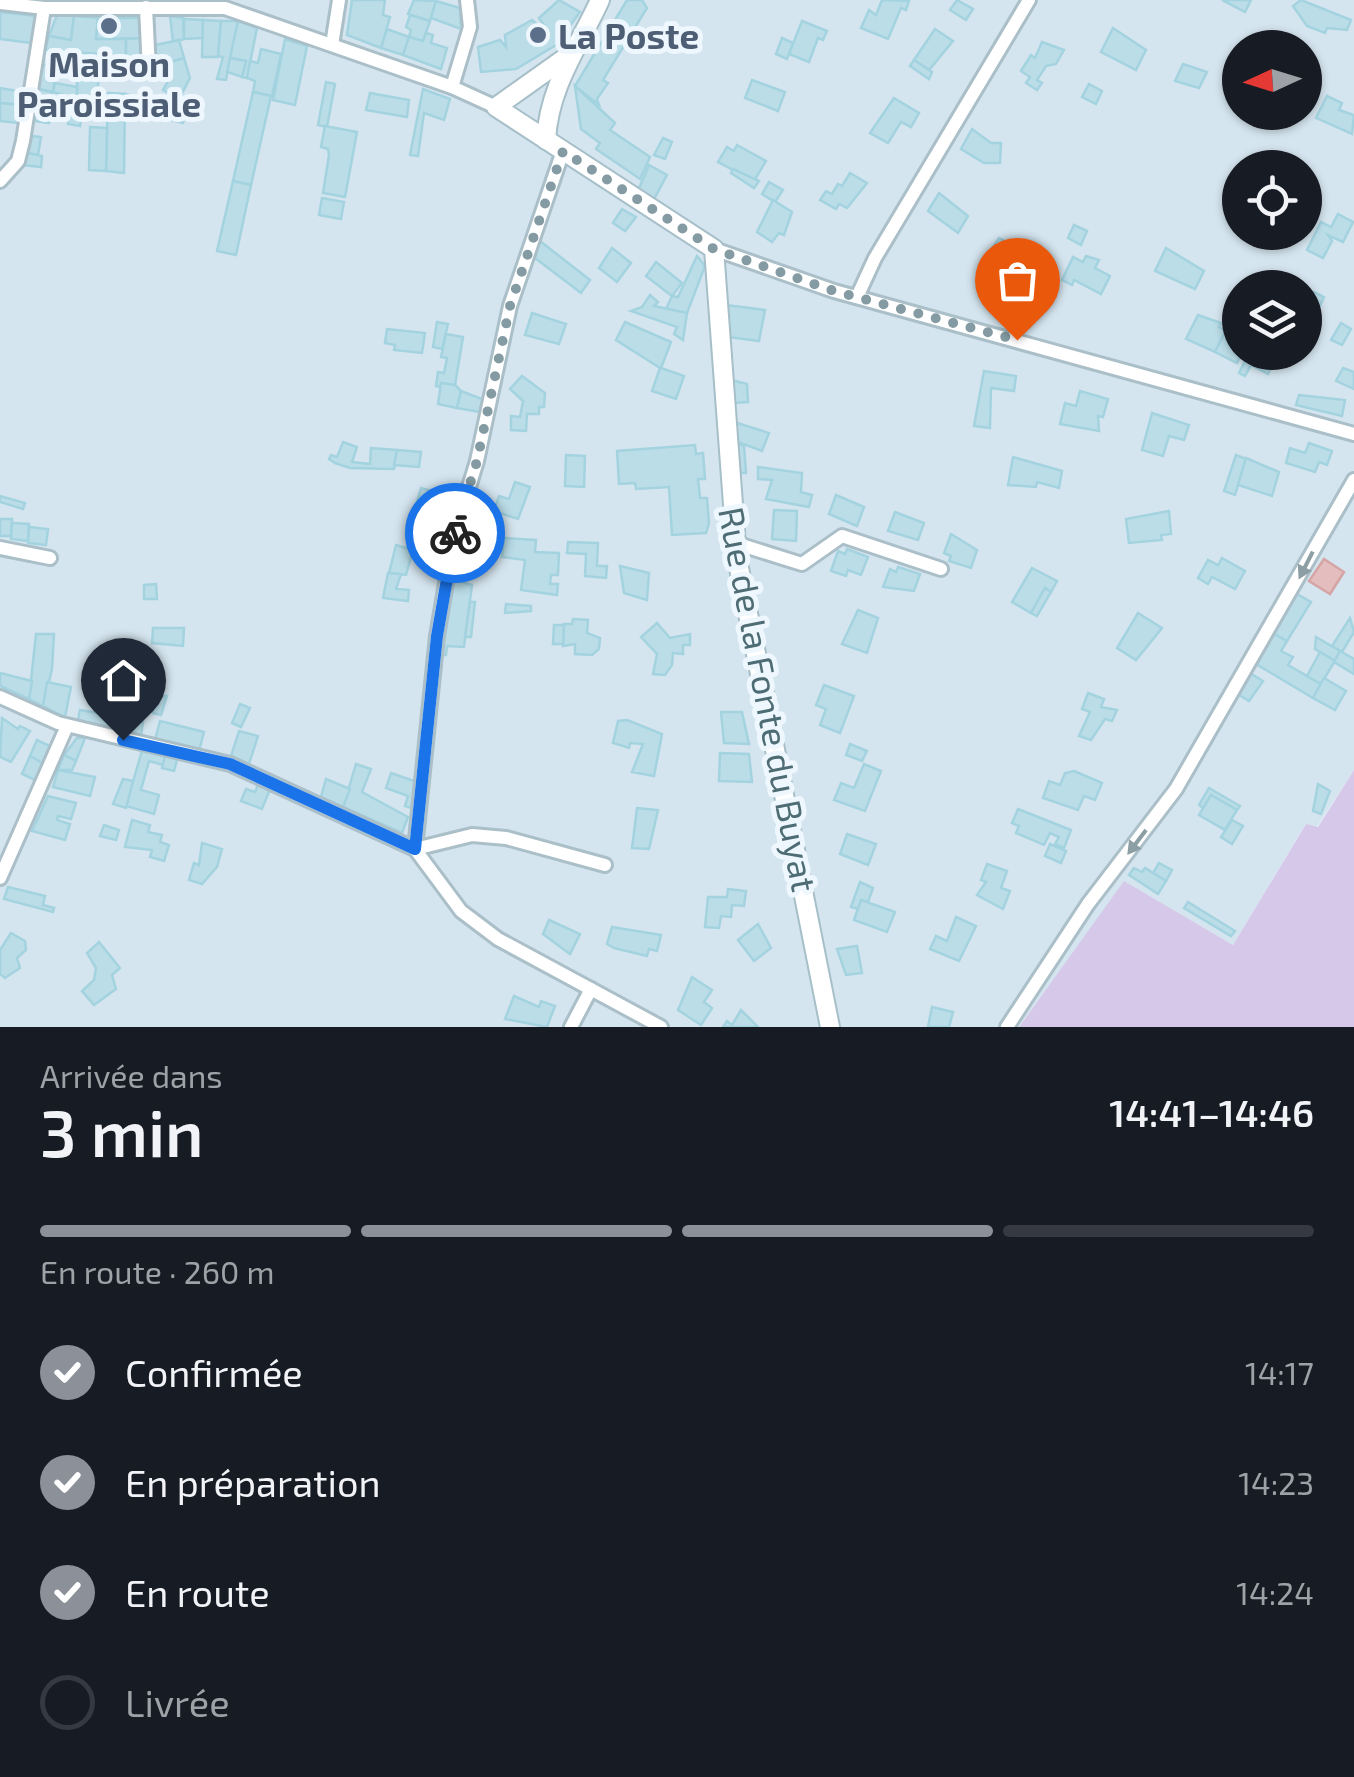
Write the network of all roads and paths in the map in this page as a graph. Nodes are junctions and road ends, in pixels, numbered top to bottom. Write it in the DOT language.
graph roads {
  1 [pos="338,0"];
  2 [pos="467,0"];
  3 [pos="600,0"];
  4 [pos="1029,0"];
  5 [pos="0,3"];
  6 [pos="99,3"];
  7 [pos="146,7"];
  8 [pos="44,8"];
  9 [pos="332,45"];
  10 [pos="572,53"];
  11 [pos="148,71"];
  12 [pos="452,87"];
  13 [pos="554,89"];
  14 [pos="496,108"];
  15 [pos="514,118"];
  16 [pos="546,140"];
  17 [pos="563,151"];
  18 [pos="0,181"];
  19 [pos="714,249"];
  20 [pos="857,297"];
  21 [pos="1354,434"];
  22 [pos="1354,480"];
  23 [pos="735,543"];
  24 [pos="0,548"];
  25 [pos="50,558"];
  26 [pos="941,569"];
  27 [pos="0,698"];
  28 [pos="67,726"];
  29 [pos="415,849"];
  30 [pos="606,865"];
  31 [pos="0,878"];
  32 [pos="591,990"];
  33 [pos="571,1027"];
  34 [pos="661,1027"];
  35 [pos="830,1027"];
  36 [pos="1007,1027"];
  1 -- 9 [label="street"];
  2 -- 12 [label="street"];
  3 -- 10 [label="street"];
  4 -- 20 [label="street"];
  5 -- 8 [label="street"];
  6 -- 7 [label="street"];
  6 -- 8 [label="street"];
  7 -- 9 [label="street"];
  7 -- 11 [label="street"];
  8 -- 18 [label="street"];
  9 -- 12 [label="street"];
  10 -- 13 [label="street"];
  10 -- 14 [label="street"];
  12 -- 14 [label="street"];
  13 -- 15 [label="street"];
  13 -- 16 [label="street"];
  14 -- 15 [label="street"];
  15 -- 16 [label="street"];
  16 -- 17 [label="street"];
  17 -- 19 [label="street"];
  17 -- 29 [label="street"];
  19 -- 20 [label="street"];
  19 -- 23 [label="street, Rue de la Fonte du Buyat"];
  20 -- 21 [label="street"];
  22 -- 36 [label="street, one-way"];
  23 -- 26 [label="street"];
  23 -- 35 [label="street, Rue de la Fonte du Buyat"];
  24 -- 25 [label="street"];
  27 -- 28 [label="street"];
  28 -- 29 [label="street"];
  28 -- 31 [label="street"];
  29 -- 30 [label="street"];
  29 -- 32 [label="street"];
  32 -- 33 [label="street"];
  32 -- 34 [label="street"];
}
